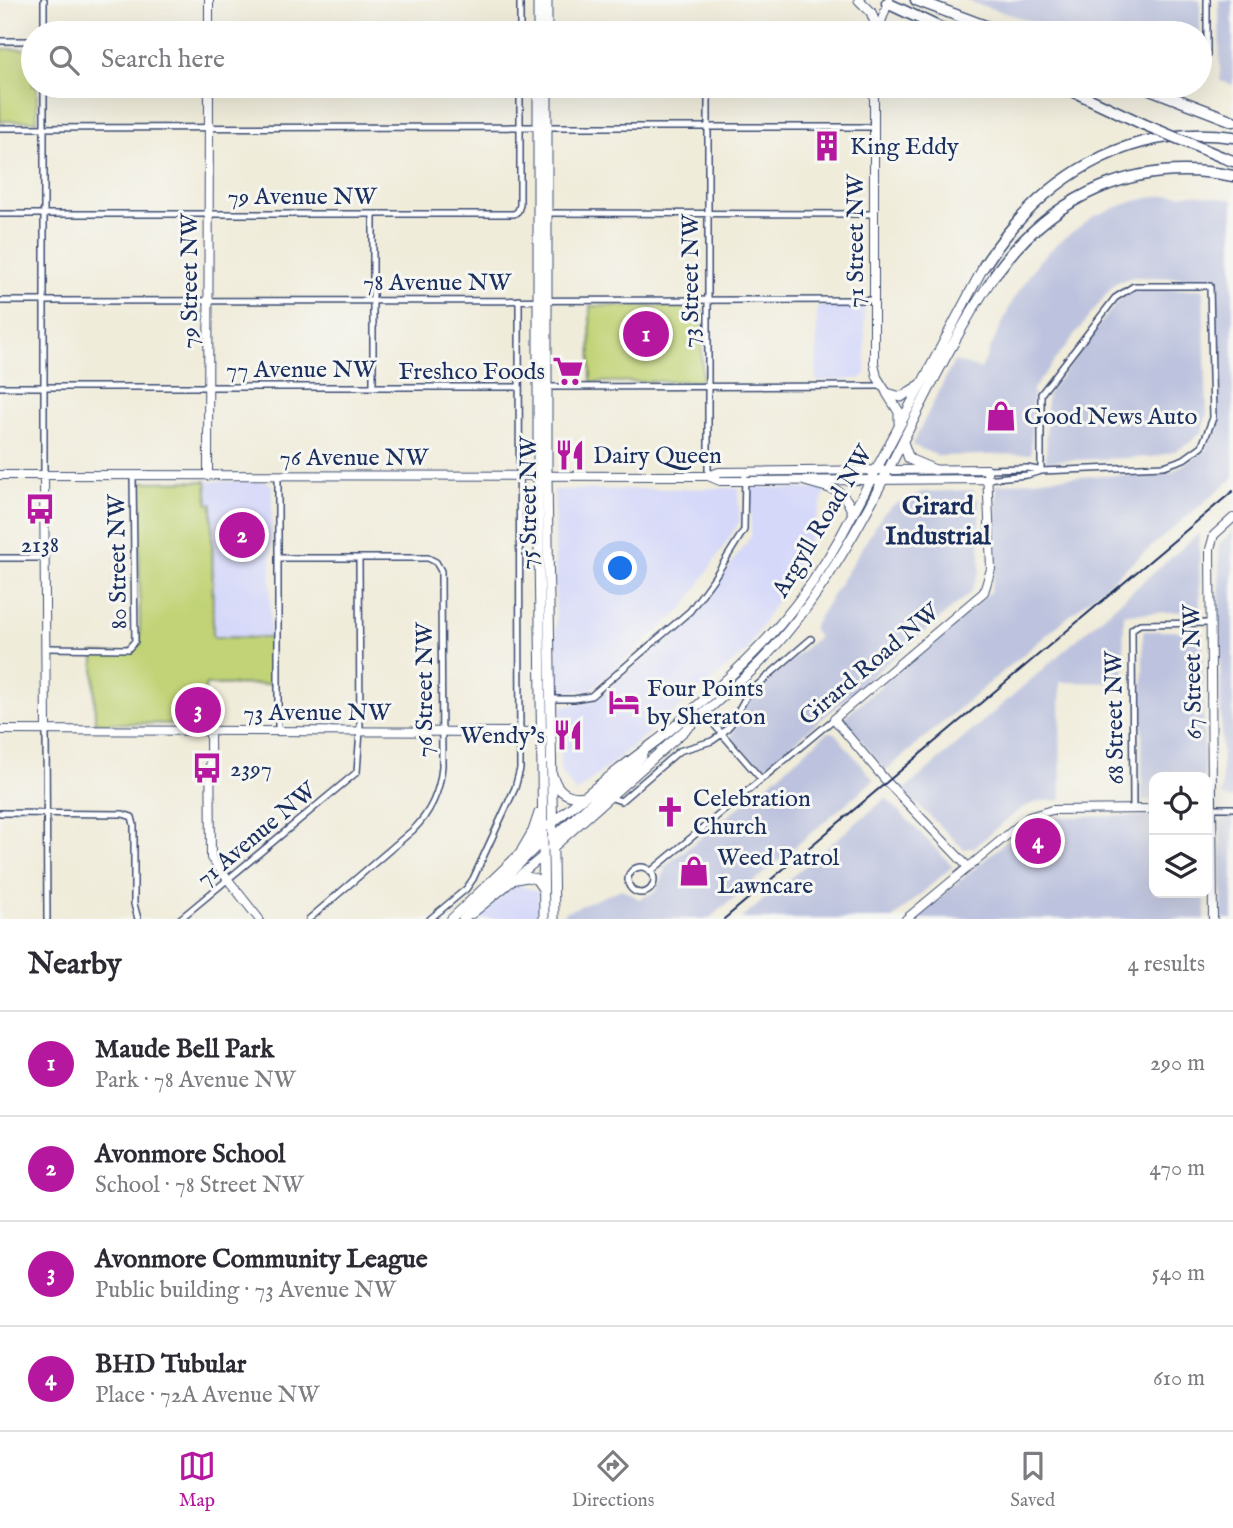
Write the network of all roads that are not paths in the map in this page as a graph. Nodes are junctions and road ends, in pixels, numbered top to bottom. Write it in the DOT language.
graph roads {
  1 [pos="44,0"];
  2 [pos="209,0"];
  3 [pos="520,0"];
  4 [pos="538,0"];
  5 [pos="547,0"];
  6 [pos="859,0"];
  7 [pos="916,0"];
  8 [pos="1207,0"];
  9 [pos="885,1"];
  10 [pos="44,21"];
  11 [pos="209,21"];
  12 [pos="520,21"];
  13 [pos="538,21"];
  14 [pos="547,21"];
  15 [pos="874,21"];
  16 [pos="880,21"];
  17 [pos="926,21"];
  18 [pos="972,21"];
  19 [pos="1207,21"];
  20 [pos="0,41"];
  21 [pos="21,41"];
  22 [pos="44,98"];
  23 [pos="209,98"];
  24 [pos="520,98"];
  25 [pos="539,98"];
  26 [pos="546,98"];
  27 [pos="708,98"];
  28 [pos="874,98"];
  29 [pos="1088,98"];
  30 [pos="1173,98"];
  31 [pos="1233,121"];
  32 [pos="209,127"];
  33 [pos="520,127"];
  34 [pos="543,127"];
  35 [pos="708,127"];
  36 [pos="874,127"];
  37 [pos="0,128"];
  38 [pos="44,128"];
  39 [pos="1233,137"];
  40 [pos="1228,159"];
  41 [pos="1233,176"];
  42 [pos="547,213"];
  43 [pos="708,213"];
  44 [pos="0,214"];
  45 [pos="44,214"];
  46 [pos="209,214"];
  47 [pos="373,214"];
  48 [pos="874,214"];
  49 [pos="984,266"];
  50 [pos="996,273"];
  51 [pos="209,300"];
  52 [pos="373,300"];
  53 [pos="519,300"];
  54 [pos="542,300"];
  55 [pos="708,300"];
  56 [pos="874,300"];
  57 [pos="0,301"];
  58 [pos="44,301"];
  59 [pos="922,383"];
  60 [pos="708,386"];
  61 [pos="0,387"];
  62 [pos="44,387"];
  63 [pos="209,387"];
  64 [pos="373,387"];
  65 [pos="519,387"];
  66 [pos="547,387"];
  67 [pos="884,389"];
  68 [pos="900,426"];
  69 [pos="903,441"];
  70 [pos="987,469"];
  71 [pos="935,470"];
  72 [pos="876,471"];
  73 [pos="887,471"];
  74 [pos="1041,471"];
  75 [pos="0,475"];
  76 [pos="44,475"];
  77 [pos="133,476"];
  78 [pos="208,476"];
  79 [pos="278,476"];
  80 [pos="708,476"];
  81 [pos="519,477"];
  82 [pos="542,477"];
  83 [pos="745,477"];
  84 [pos="986,479"];
  85 [pos="805,481"];
  86 [pos="870,481"];
  87 [pos="881,481"];
  88 [pos="853,514"];
  89 [pos="1233,518"];
  90 [pos="0,558"];
  91 [pos="44,558"];
  92 [pos="278,558"];
  93 [pos="359,558"];
  94 [pos="1210,623"];
  95 [pos="811,639"];
  96 [pos="46,648"];
  97 [pos="546,699"];
  98 [pos="701,709"];
  99 [pos="834,719"];
  100 [pos="0,730"];
  101 [pos="46,730"];
  102 [pos="210,731"];
  103 [pos="278,731"];
  104 [pos="360,731"];
  105 [pos="442,732"];
  106 [pos="520,732"];
  107 [pos="546,732"];
  108 [pos="722,734"];
  109 [pos="655,742"];
  110 [pos="550,770"];
  111 [pos="1210,772"];
  112 [pos="761,779"];
  113 [pos="586,795"];
  114 [pos="609,797"];
  115 [pos="542,801"];
  116 [pos="1212,808"];
  117 [pos="1233,808"];
  118 [pos="1133,809"];
  119 [pos="1149,809"];
  120 [pos="0,813"];
  121 [pos="46,813"];
  122 [pos="552,823"];
  123 [pos="1211,835"];
  124 [pos="548,839"];
  125 [pos="522,850"];
  126 [pos="543,856"];
  127 [pos="967,866"];
  128 [pos="650,872"];
  129 [pos="516,879"];
  130 [pos="228,880"];
  131 [pos="544,891"];
  132 [pos="47,919"];
  133 [pos="138,919"];
  134 [pos="180,919"];
  135 [pos="259,919"];
  136 [pos="309,919"];
  137 [pos="430,919"];
  138 [pos="451,919"];
  139 [pos="464,919"];
  140 [pos="544,919"];
  141 [pos="554,919"];
  142 [pos="906,919"];
  143 [pos="1213,919"];
  1 -- 10 [label="street"];
  2 -- 11 [label="street"];
  3 -- 12 [label="street"];
  4 -- 13 [label="main road"];
  5 -- 14 [label="main road"];
  6 -- 15 [label="main road"];
  7 -- 18 [label="highway"];
  8 -- 19 [label="street"];
  9 -- 16 [label="street"];
  9 -- 17 [label="highway"];
  20 -- 21 [label="street"];
  22 -- 38 [label="street"];
  23 -- 32 [label="street, 79 Street NW"];
  24 -- 33 [label="street"];
  25 -- 34 [label="main road, 75 Street NW"];
  26 -- 34 [label="main road, 75 Street NW"];
  27 -- 35 [label="street, 73 Street NW"];
  28 -- 36 [label="street, 71 Street NW"];
  29 -- 40 [label="highway, bridge"];
  30 -- 31 [label="highway"];
  32 -- 33 [label="street"];
  32 -- 38 [label="street"];
  32 -- 46 [label="street, 79 Street NW"];
  33 -- 34 [label="street"];
  33 -- 47 [label="street, 79 Avenue NW"];
  34 -- 35 [label="street"];
  34 -- 42 [label="main road, 75 Street NW"];
  34 -- 54 [label="main road, 75 Street NW"];
  35 -- 36 [label="street"];
  35 -- 43 [label="street, 73 Street NW"];
  36 -- 48 [label="street, 71 Street NW"];
  37 -- 38 [label="street"];
  38 -- 45 [label="street"];
  39 -- 49 [label="highway"];
  41 -- 50 [label="highway"];
  42 -- 43 [label="street"];
  42 -- 54 [label="main road, 75 Street NW"];
  43 -- 48 [label="street"];
  43 -- 55 [label="street, 73 Street NW"];
  44 -- 45 [label="street, 79 Avenue NW"];
  45 -- 46 [label="street, 79 Avenue NW"];
  45 -- 58 [label="street"];
  46 -- 47 [label="street, 79 Avenue NW"];
  46 -- 51 [label="street, 79 Street NW"];
  47 -- 52 [label="street"];
  48 -- 56 [label="street, 71 Street NW"];
  49 -- 59 [label="main road, Argyll Road NW"];
  50 -- 69 [label="main road, Argyll Road NW"];
  51 -- 52 [label="street, 78 Avenue NW"];
  51 -- 58 [label="street, 78 Avenue NW"];
  51 -- 63 [label="street, 79 Street NW"];
  52 -- 53 [label="street, 78 Avenue NW"];
  52 -- 64 [label="street"];
  53 -- 54 [label="street, 78 Avenue NW"];
  53 -- 65 [label="street, 75 Street NW"];
  54 -- 55 [label="street, 78 Avenue NW"];
  54 -- 66 [label="main road, 75 Street NW"];
  54 -- 82 [label="main road, 75 Street NW"];
  55 -- 56 [label="street, 78 Avenue NW"];
  55 -- 60 [label="street, 73 Street NW"];
  56 -- 67 [label="street, 71 Street NW"];
  57 -- 58 [label="street, 78 Avenue NW"];
  58 -- 62 [label="street"];
  59 -- 67 [label="main road"];
  59 -- 68 [label="main road, Argyll Road NW"];
  60 -- 66 [label="street"];
  60 -- 67 [label="street"];
  60 -- 80 [label="street, 73 Street NW"];
  61 -- 62 [label="street, 77 Avenue NW"];
  62 -- 63 [label="street, 77 Avenue NW"];
  62 -- 76 [label="street"];
  63 -- 64 [label="street, 77 Avenue NW"];
  63 -- 78 [label="street, 79 Street NW"];
  64 -- 65 [label="street, 77 Avenue NW"];
  65 -- 81 [label="street, 75 Street NW"];
  66 -- 82 [label="main road, 75 Street NW"];
  67 -- 68 [label="main road"];
  68 -- 72 [label="main road, Argyll Road NW"];
  69 -- 71 [label="main road"];
  69 -- 73 [label="main road, Argyll Road NW"];
  70 -- 71 [label="street, 76 Avenue NW"];
  70 -- 74 [label="street, 76 Avenue NW"];
  70 -- 84 [label="street, Girard Road NW"];
  71 -- 73 [label="street, 76 Avenue NW"];
  72 -- 73 [label="street, 76 Avenue NW"];
  72 -- 83 [label="street, 76 Avenue NW"];
  72 -- 86 [label="main road, Argyll Road NW"];
  73 -- 87 [label="main road, Argyll Road NW"];
  74 -- 74 [label="street, 76 Avenue NW"];
  74 -- 84 [label="street, 76 Avenue NW"];
  75 -- 76 [label="street, 76 Avenue NW"];
  76 -- 77 [label="street, 76 Avenue NW"];
  76 -- 91 [label="street"];
  77 -- 78 [label="street, 76 Avenue NW"];
  77 -- 96 [label="street, 80 Street NW"];
  78 -- 79 [label="street, 76 Avenue NW"];
  79 -- 81 [label="street, 76 Avenue NW"];
  79 -- 92 [label="street"];
  80 -- 82 [label="street, 76 Avenue NW"];
  80 -- 83 [label="street, 76 Avenue NW"];
  81 -- 82 [label="street, 76 Avenue NW"];
  81 -- 106 [label="street, 75 Street NW"];
  82 -- 97 [label="main road, 75 Street NW"];
  83 -- 85 [label="street, 76 Avenue NW"];
  83 -- 97 [label="street"];
  84 -- 87 [label="street, 76 Avenue NW"];
  84 -- 99 [label="street, Girard Road NW"];
  85 -- 86 [label="street, 76 Avenue NW"];
  85 -- 88 [label="main road"];
  86 -- 87 [label="street, 76 Avenue NW"];
  86 -- 88 [label="main road, Argyll Road NW"];
  87 -- 98 [label="main road, Argyll Road NW"];
  88 -- 98 [label="main road, Argyll Road NW"];
  89 -- 94 [label="street, 67 Street NW"];
  90 -- 91 [label="street"];
  91 -- 96 [label="street"];
  92 -- 93 [label="street"];
  92 -- 103 [label="street"];
  93 -- 104 [label="street"];
  93 -- 105 [label="street, 76 Street NW"];
  94 -- 111 [label="street, 67 Street NW"];
  94 -- 118 [label="street, 68 Street NW"];
  95 -- 108 [label="street"];
  96 -- 101 [label="street"];
  97 -- 107 [label="main road, 75 Street NW"];
  98 -- 108 [label="street"];
  98 -- 109 [label="main road, Argyll Road NW"];
  98 -- 114 [label="main road, Argyll Road NW"];
  99 -- 112 [label="street, Girard Road NW"];
  99 -- 127 [label="street"];
  100 -- 101 [label="street, 73 Avenue NW"];
  101 -- 102 [label="street, 73 Avenue NW"];
  101 -- 121 [label="street"];
  102 -- 103 [label="street, 73 Avenue NW"];
  102 -- 130 [label="street"];
  103 -- 104 [label="street, 73 Avenue NW"];
  104 -- 105 [label="street, 73 Avenue NW"];
  104 -- 130 [label="street, 71 Avenue NW"];
  105 -- 106 [label="street, 73 Avenue NW"];
  105 -- 136 [label="street, 76 Street NW"];
  106 -- 107 [label="street, 73 Avenue NW"];
  106 -- 137 [label="street, 75 Street NW"];
  107 -- 110 [label="main road, 75 Street NW"];
  107 -- 115 [label="main road, 75 Street NW"];
  108 -- 112 [label="street"];
  108 -- 114 [label="street, Argyll Road NW"];
  109 -- 113 [label="main road, Argyll Road NW"];
  109 -- 124 [label="main road"];
  110 -- 113 [label="main road"];
  110 -- 122 [label="main road, 75 Street NW"];
  112 -- 128 [label="street, Girard Road NW"];
  113 -- 122 [label="main road, Argyll Road NW"];
  114 -- 124 [label="main road, Argyll Road NW"];
  115 -- 124 [label="main road, 75 Street NW"];
  115 -- 125 [label="main road"];
  116 -- 117 [label="street"];
  118 -- 119 [label="street"];
  118 -- 127 [label="street"];
  120 -- 121 [label="street"];
  121 -- 132 [label="street"];
  121 -- 133 [label="street"];
  122 -- 124 [label="main road, Argyll Road NW"];
  123 -- 143 [label="street, 67 Street NW"];
  124 -- 125 [label="street, Argyll Road NW"];
  124 -- 126 [label="main road, 75 Street NW"];
  124 -- 139 [label="main road"];
  124 -- 141 [label="main road, 75 Street NW"];
  125 -- 138 [label="street, Argyll Road NW"];
  126 -- 129 [label="street"];
  126 -- 131 [label="main road, 75 Street NW"];
  127 -- 142 [label="street"];
  128 -- 128 [label="street, Girard Road NW"];
  129 -- 131 [label="main road"];
  129 -- 139 [label="street"];
  130 -- 134 [label="street, 71 Avenue NW"];
  130 -- 135 [label="street"];
  131 -- 140 [label="main road, 75 Street NW"];
}
